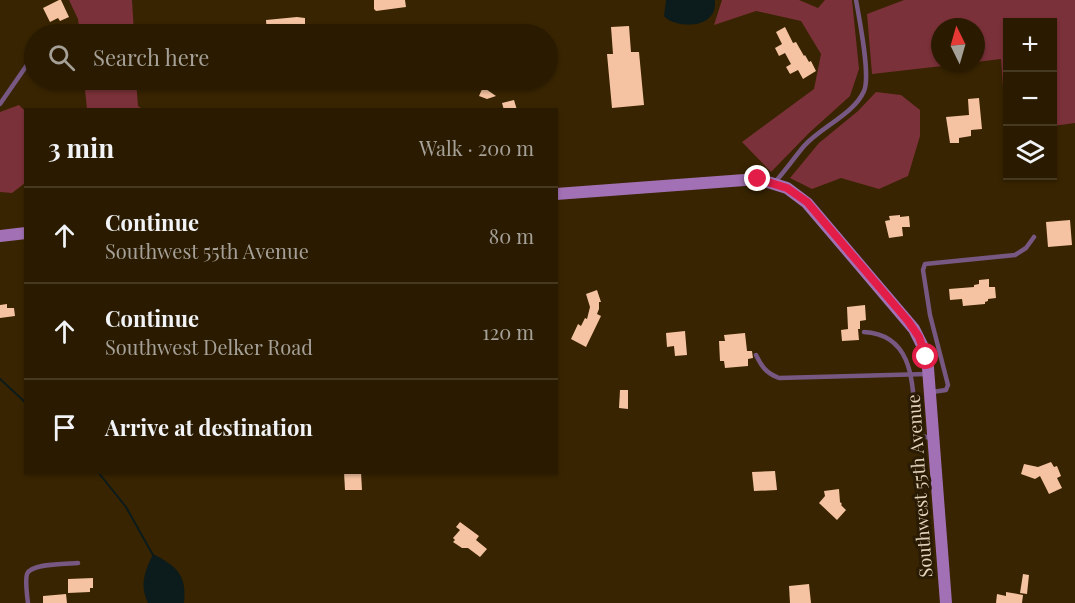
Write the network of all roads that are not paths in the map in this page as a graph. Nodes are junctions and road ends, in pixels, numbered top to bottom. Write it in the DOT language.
graph roads {
  1 [pos="856,0"];
  2 [pos="24,69"];
  3 [pos="0,104"];
  4 [pos="773,184"];
  5 [pos="558,194"];
  6 [pos="24,233"];
  7 [pos="0,236"];
  8 [pos="1034,237"];
  9 [pos="864,332"];
  10 [pos="756,355"];
  11 [pos="928,374"];
  12 [pos="910,375"];
  13 [pos="930,392"];
  14 [pos="933,438"];
  15 [pos="78,563"];
  16 [pos="28,603"];
  17 [pos="946,603"];
  1 -- 4 [label="lane"];
  2 -- 3 [label="lane"];
  4 -- 5 [label="street, Southwest 55th Avenue"];
  4 -- 11 [label="street, Southwest 55th Avenue"];
  6 -- 7 [label="street"];
  8 -- 13 [label="lane"];
  9 -- 12 [label="lane"];
  10 -- 12 [label="lane"];
  11 -- 12 [label="lane"];
  11 -- 13 [label="street, Southwest 55th Avenue"];
  12 -- 14 [label="lane"];
  13 -- 14 [label="street, Southwest 55th Avenue"];
  14 -- 17 [label="street, Southwest 55th Avenue"];
  15 -- 16 [label="lane"];
}
